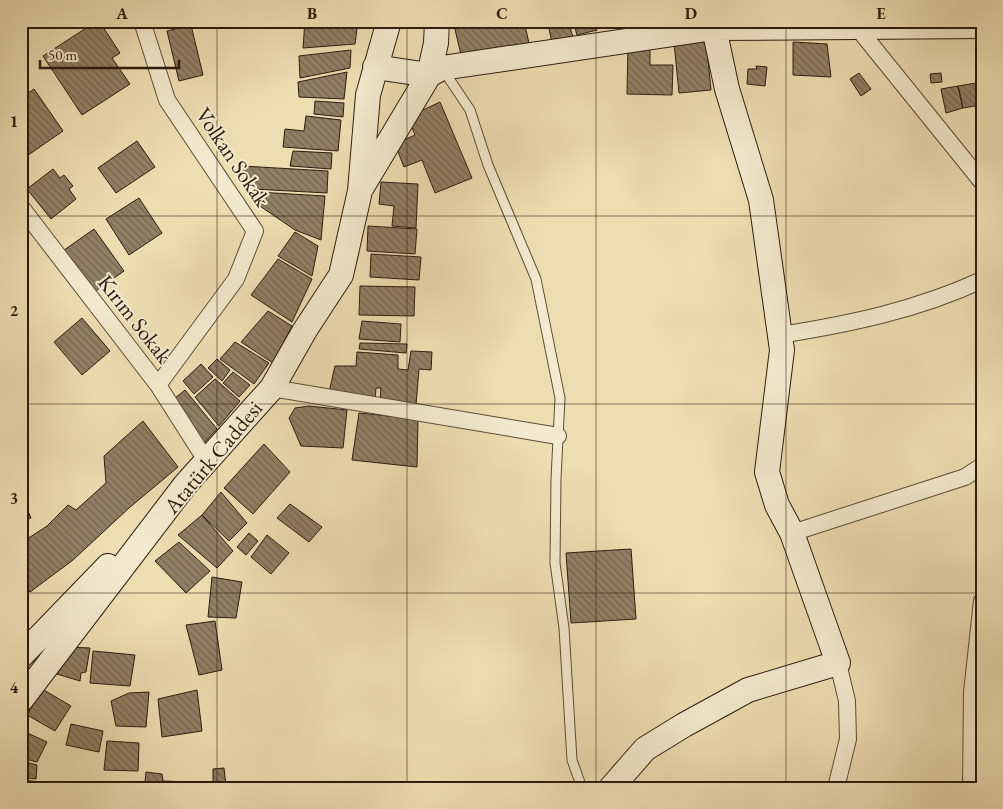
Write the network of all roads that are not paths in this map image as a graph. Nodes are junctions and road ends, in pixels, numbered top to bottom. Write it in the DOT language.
graph roads {
  1 [pos="142,21"];
  2 [pos="389,21"];
  3 [pos="437,21"];
  4 [pos="712,24"];
  5 [pos="856,26"];
  6 [pos="982,26"];
  7 [pos="375,67"];
  8 [pos="436,72"];
  9 [pos="982,182"];
  10 [pos="360,191"];
  11 [pos="21,208"];
  12 [pos="982,280"];
  13 [pos="780,335"];
  14 [pos="158,385"];
  15 [pos="272,388"];
  16 [pos="558,436"];
  17 [pos="208,462"];
  18 [pos="982,466"];
  19 [pos="186,485"];
  20 [pos="792,533"];
  21 [pos="982,601"];
  22 [pos="24,646"];
  23 [pos="838,663"];
  24 [pos="21,700"];
  25 [pos="975,784"];
  26 [pos="582,788"];
  27 [pos="611,788"];
  28 [pos="836,788"];
  1 -- 14 [label="street, Volkan Sokak"];
  2 -- 7 [label="street, Atatürk Caddesi"];
  3 -- 8 [label="street, Atatürk Caddesi"];
  4 -- 5 [label="street"];
  4 -- 8 [label="street"];
  4 -- 13 [label="street"];
  5 -- 6 [label="street"];
  5 -- 9 [label="street"];
  7 -- 8 [label="street"];
  7 -- 10 [label="street, Atatürk Caddesi"];
  8 -- 10 [label="street, Atatürk Caddesi"];
  8 -- 16 [label="lane"];
  10 -- 15 [label="street, Atatürk Caddesi"];
  11 -- 14 [label="street, Kırım Sokak"];
  12 -- 13 [label="street"];
  13 -- 20 [label="street"];
  14 -- 17 [label="street, Kırım Sokak"];
  15 -- 16 [label="street"];
  15 -- 17 [label="street, Atatürk Caddesi"];
  16 -- 26 [label="lane"];
  17 -- 19 [label="street, Atatürk Caddesi"];
  18 -- 20 [label="street"];
  19 -- 22 [label="street"];
  19 -- 24 [label="street, Atatürk Caddesi"];
  20 -- 23 [label="street"];
  21 -- 25 [label="street"];
  23 -- 27 [label="street"];
  23 -- 28 [label="street"];
}
